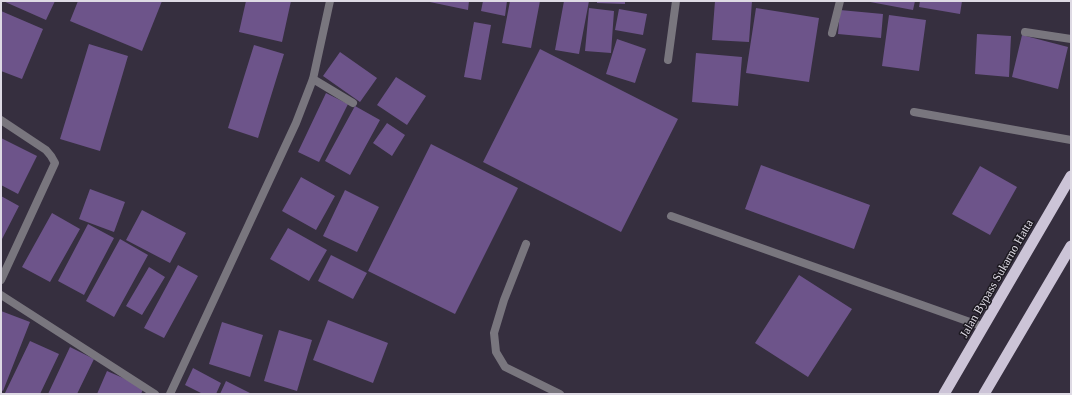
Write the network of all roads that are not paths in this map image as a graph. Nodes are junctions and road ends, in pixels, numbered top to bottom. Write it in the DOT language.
graph roads {
  1 [pos="330,1"];
  2 [pos="676,1"];
  3 [pos="840,1"];
  4 [pos="1025,32"];
  5 [pos="832,33"];
  6 [pos="1071,39"];
  7 [pos="668,60"];
  8 [pos="313,80"];
  9 [pos="352,103"];
  10 [pos="914,112"];
  11 [pos="1,120"];
  12 [pos="1071,140"];
  13 [pos="1071,176"];
  14 [pos="671,216"];
  15 [pos="526,244"];
  16 [pos="1071,246"];
  17 [pos="1,280"];
  18 [pos="1,295"];
  19 [pos="984,327"];
  20 [pos="155,394"];
  21 [pos="170,394"];
  22 [pos="560,394"];
  23 [pos="944,394"];
  24 [pos="984,394"];
  1 -- 8 [label="street"];
  2 -- 7 [label="street"];
  3 -- 5 [label="street"];
  4 -- 6 [label="street"];
  8 -- 9 [label="street"];
  8 -- 21 [label="street"];
  10 -- 12 [label="street"];
  11 -- 17 [label="street"];
  13 -- 19 [label="highway, Jalan Bypass Sukarno Hatta"];
  14 -- 19 [label="street"];
  15 -- 22 [label="street"];
  16 -- 24 [label="highway"];
  18 -- 20 [label="street"];
  19 -- 23 [label="highway, Jalan Bypass Sukarno Hatta"];
}
